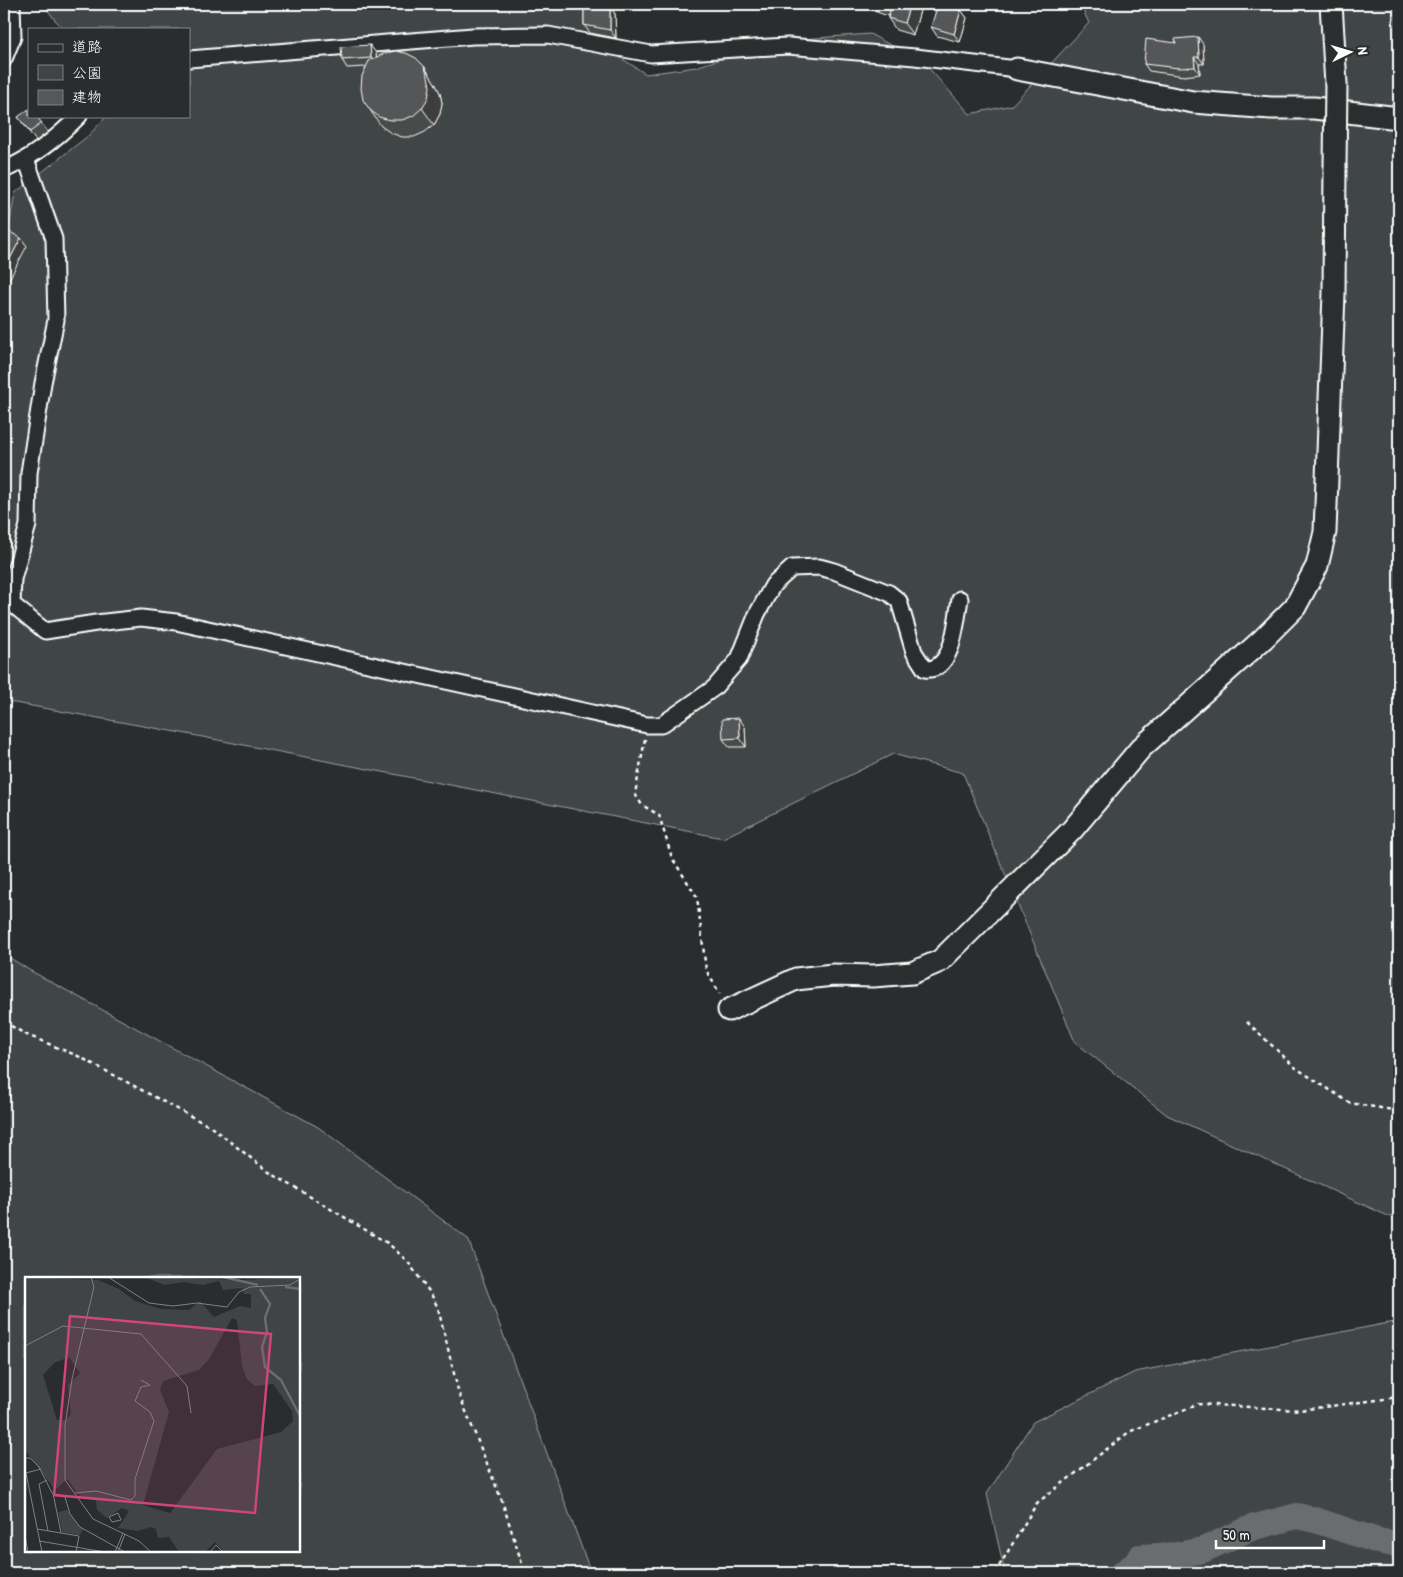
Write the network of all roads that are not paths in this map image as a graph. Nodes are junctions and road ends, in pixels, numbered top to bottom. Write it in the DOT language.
graph roads {
  1 [pos="12,4"];
  2 [pos="1331,4"];
  3 [pos="4,59"];
  4 [pos="190,59"];
  5 [pos="1017,69"];
  6 [pos="76,118"];
  7 [pos="1399,118"];
  8 [pos="26,160"];
  9 [pos="5,167"];
  10 [pos="960,599"];
  11 [pos="730,1010"];
  1 -- 3 [label="street"];
  2 -- 11 [label="street, bridge"];
  4 -- 5 [label="street"];
  5 -- 7 [label="street"];
  6 -- 8 [label="street"];
  8 -- 9 [label="street"];
  8 -- 10 [label="street"];
}
